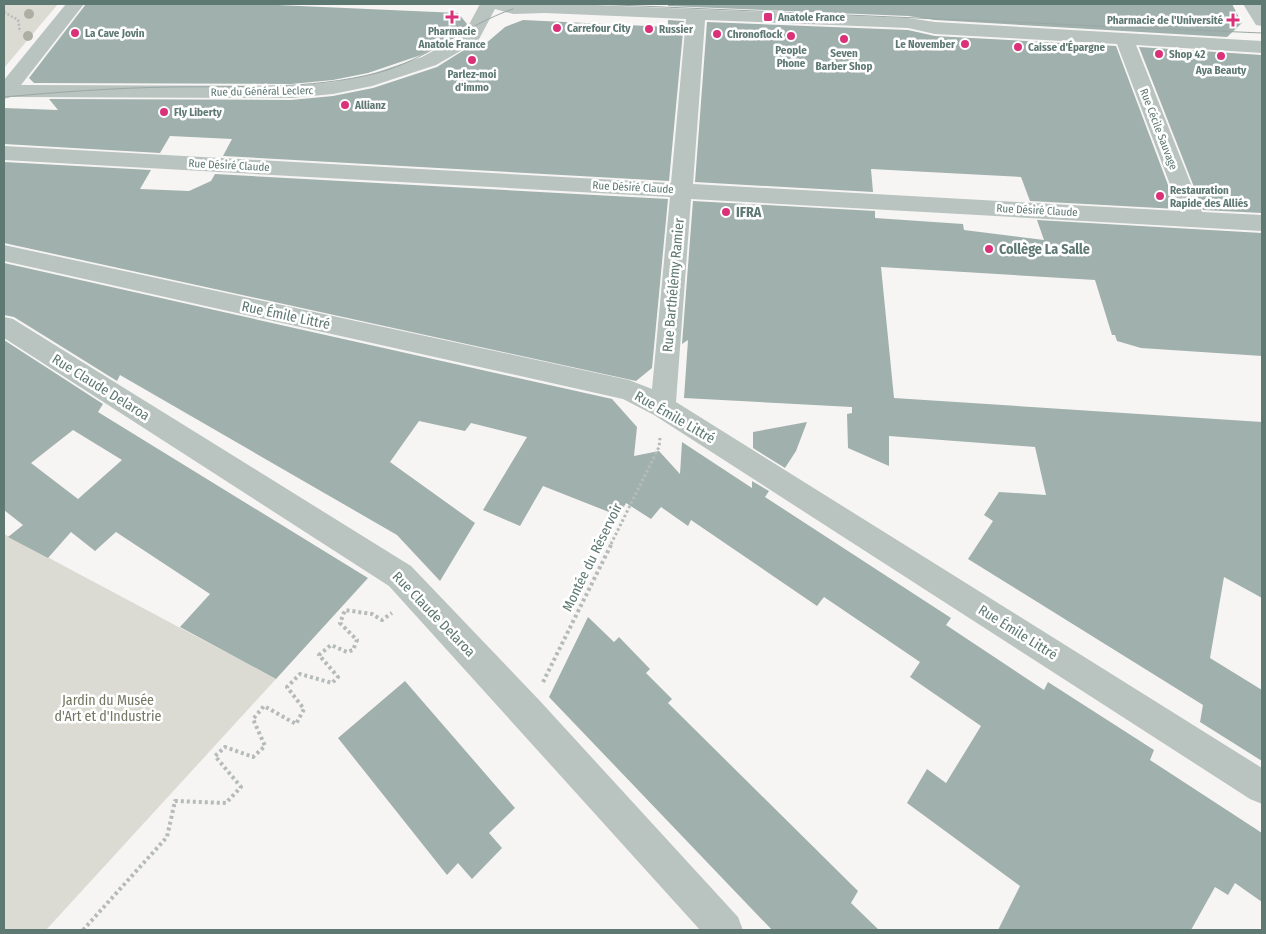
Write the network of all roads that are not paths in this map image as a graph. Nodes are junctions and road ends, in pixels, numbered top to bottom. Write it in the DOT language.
graph roads {
  1 [pos="75,4"];
  2 [pos="489,4"];
  3 [pos="1252,4"];
  4 [pos="506,7"];
  5 [pos="696,14"];
  6 [pos="1262,21"];
  7 [pos="1125,40"];
  8 [pos="1262,47"];
  9 [pos="4,92"];
  10 [pos="4,153"];
  11 [pos="680,190"];
  12 [pos="1194,219"];
  13 [pos="1262,223"];
  14 [pos="4,253"];
  15 [pos="4,326"];
  16 [pos="663,407"];
  17 [pos="1262,787"];
  18 [pos="725,930"];
  1 -- 9 [label="street"];
  2 -- 9 [label="street, Rue du Général Leclerc"];
  3 -- 6 [label="street"];
  4 -- 5 [label="street"];
  5 -- 7 [label="street"];
  5 -- 11 [label="street, Rue Barthélémy Ramier"];
  7 -- 8 [label="street"];
  7 -- 12 [label="street, Rue Cécile Sauvage"];
  10 -- 11 [label="street, Rue Désiré Claude"];
  11 -- 12 [label="street, Rue Désiré Claude"];
  11 -- 16 [label="street, Rue Barthélémy Ramier"];
  12 -- 13 [label="street, Rue Désiré Claude"];
  14 -- 16 [label="street, Rue Émile Littré"];
  15 -- 18 [label="street, Rue Claude Delaroa"];
  16 -- 17 [label="street, Rue Émile Littré"];
}
